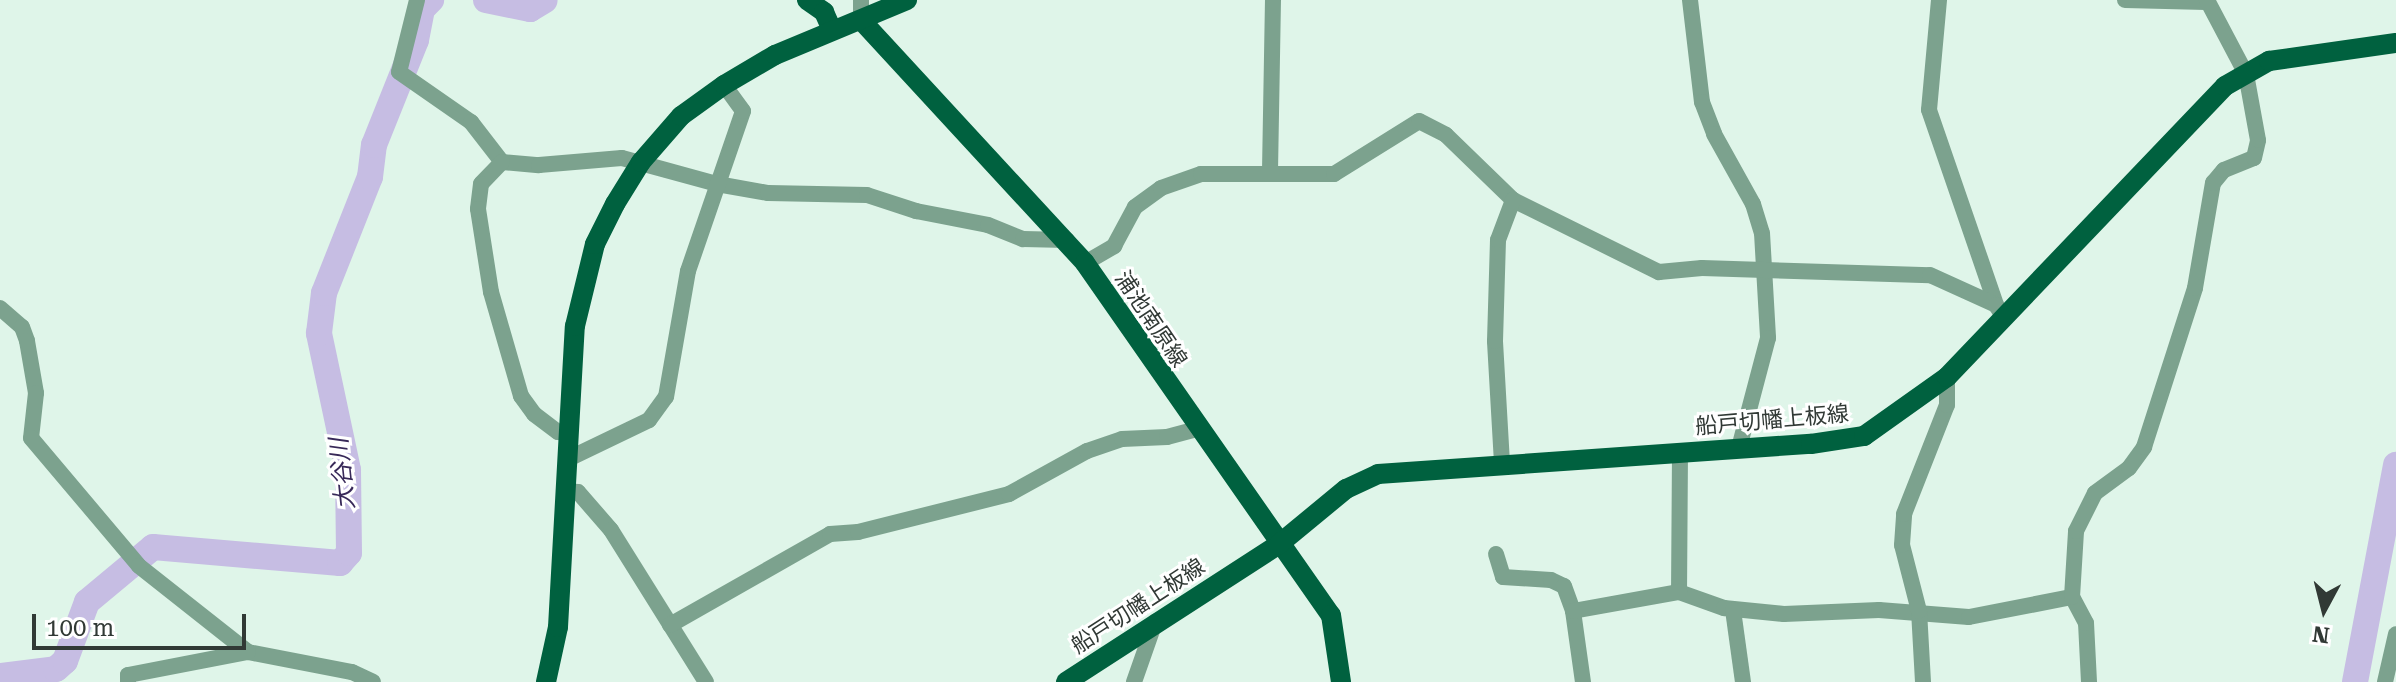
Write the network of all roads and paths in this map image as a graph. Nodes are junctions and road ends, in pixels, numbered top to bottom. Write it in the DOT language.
graph roads {
  1 [pos="417,0"];
  2 [pos="807,0"];
  3 [pos="907,0"];
  4 [pos="1273,0"];
  5 [pos="1690,0"];
  6 [pos="1939,0"];
  7 [pos="2125,0"];
  8 [pos="2206,1"];
  9 [pos="861,10"];
  10 [pos="832,30"];
  11 [pos="2396,43"];
  12 [pos="2246,74"];
  13 [pos="724,85"];
  14 [pos="502,162"];
  15 [pos="641,162"];
  16 [pos="1270,171"];
  17 [pos="717,184"];
  18 [pos="1513,200"];
  19 [pos="1067,240"];
  20 [pos="1085,263"];
  21 [pos="1763,274"];
  22 [pos="0,308"];
  23 [pos="2000,312"];
  24 [pos="1947,377"];
  25 [pos="1196,429"];
  26 [pos="568,433"];
  27 [pos="1739,448"];
  28 [pos="1680,452"];
  29 [pos="568,459"];
  30 [pos="1502,463"];
  31 [pos="566,491"];
  32 [pos="1278,545"];
  33 [pos="1496,554"];
  34 [pos="1679,592"];
  35 [pos="2072,597"];
  36 [pos="1733,610"];
  37 [pos="1573,611"];
  38 [pos="1919,611"];
  39 [pos="1155,622"];
  40 [pos="670,625"];
  41 [pos="2396,634"];
  42 [pos="248,652"];
  43 [pos="128,682"];
  44 [pos="373,682"];
  45 [pos="546,682"];
  46 [pos="706,682"];
  47 [pos="1066,682"];
  48 [pos="1134,682"];
  49 [pos="1341,682"];
  50 [pos="1583,682"];
  51 [pos="1743,682"];
  52 [pos="1923,682"];
  53 [pos="2089,682"];
  54 [pos="2385,682"];
  1 -- 14 [label="street"];
  2 -- 10 [label="main road"];
  3 -- 9 [label="main road"];
  4 -- 16 [label="street"];
  5 -- 21 [label="street"];
  6 -- 23 [label="street"];
  7 -- 8 [label="street"];
  8 -- 12 [label="street"];
  9 -- 10 [label="main road"];
  9 -- 19 [label="main road, 浦池南原線"];
  10 -- 13 [label="main road"];
  11 -- 12 [label="main road, 船戸切幡上板線"];
  12 -- 23 [label="main road, 船戸切幡上板線"];
  12 -- 35 [label="street"];
  13 -- 15 [label="main road"];
  13 -- 17 [label="street"];
  14 -- 15 [label="street"];
  14 -- 26 [label="street"];
  15 -- 17 [label="street"];
  15 -- 26 [label="main road"];
  16 -- 18 [label="street"];
  16 -- 20 [label="street"];
  17 -- 19 [label="street"];
  17 -- 29 [label="street"];
  18 -- 21 [label="street"];
  18 -- 30 [label="street"];
  19 -- 20 [label="main road, 浦池南原線"];
  20 -- 25 [label="main road, 浦池南原線"];
  21 -- 23 [label="street"];
  21 -- 27 [label="street"];
  22 -- 42 [label="street"];
  23 -- 24 [label="main road, 船戸切幡上板線"];
  24 -- 27 [label="main road, 船戸切幡上板線"];
  24 -- 38 [label="street"];
  25 -- 32 [label="main road, 浦池南原線"];
  25 -- 40 [label="street"];
  26 -- 29 [label="main road"];
  27 -- 28 [label="main road, 船戸切幡上板線"];
  28 -- 30 [label="main road, 船戸切幡上板線"];
  28 -- 34 [label="street"];
  29 -- 31 [label="main road"];
  30 -- 32 [label="main road, 船戸切幡上板線"];
  31 -- 40 [label="street"];
  31 -- 45 [label="main road"];
  32 -- 39 [label="main road, 船戸切幡上板線"];
  32 -- 49 [label="main road, 浦池南原線"];
  33 -- 37 [label="street"];
  34 -- 36 [label="street"];
  34 -- 37 [label="street"];
  35 -- 38 [label="street"];
  35 -- 53 [label="street"];
  36 -- 38 [label="street"];
  36 -- 51 [label="street"];
  37 -- 50 [label="street"];
  38 -- 52 [label="street"];
  39 -- 47 [label="main road, 船戸切幡上板線"];
  39 -- 48 [label="street"];
  40 -- 46 [label="street"];
  41 -- 54 [label="street"];
  42 -- 43 [label="street"];
  42 -- 44 [label="street"];
}
